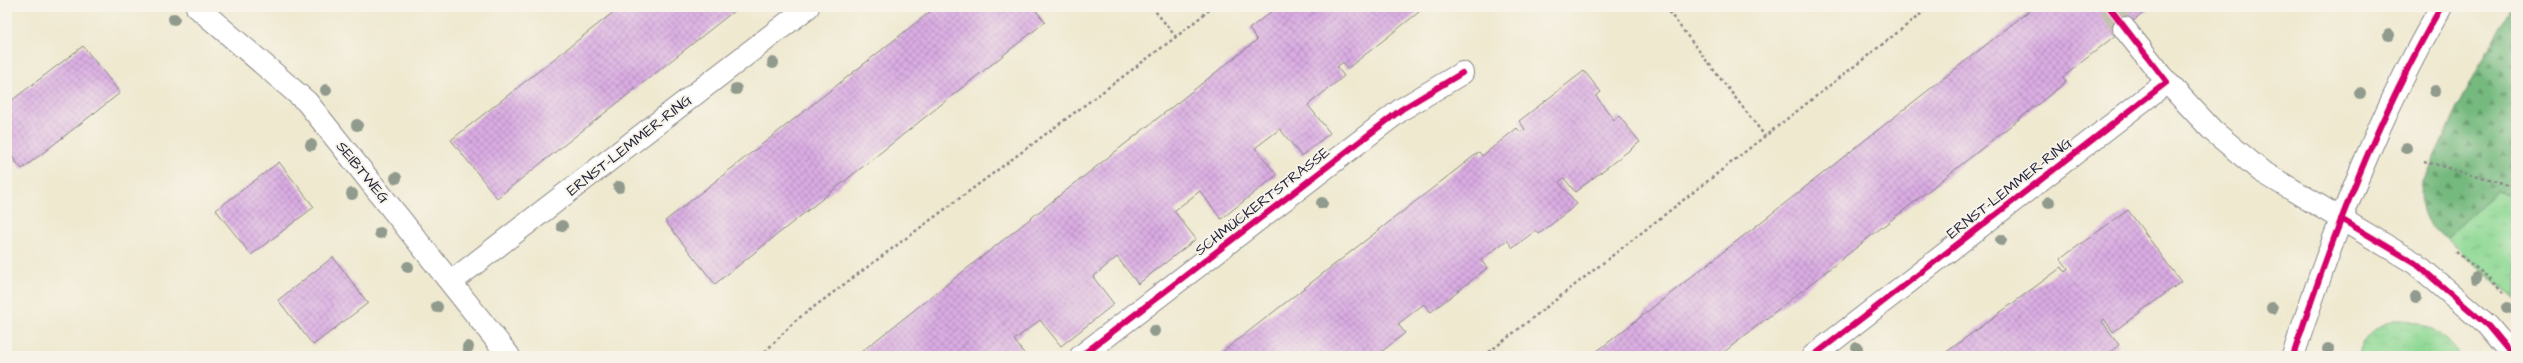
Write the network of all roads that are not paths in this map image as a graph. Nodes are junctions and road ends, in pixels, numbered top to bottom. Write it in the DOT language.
graph roads {
  1 [pos="197,7"];
  2 [pos="808,7"];
  3 [pos="2441,7"];
  4 [pos="2124,28"];
  5 [pos="1462,73"];
  6 [pos="2167,82"];
  7 [pos="2341,219"];
  8 [pos="451,282"];
  9 [pos="509,356"];
  10 [pos="1081,356"];
  11 [pos="1813,356"];
  12 [pos="2293,356"];
  13 [pos="2513,356"];
  1 -- 8 [label="street, SEIBTWEG"];
  2 -- 8 [label="street, ERNST-LEMMER-RING"];
  3 -- 7 [label="street"];
  4 -- 6 [label="street"];
  5 -- 10 [label="street, SCHMÜCKERTSTRASSE"];
  6 -- 7 [label="street"];
  6 -- 11 [label="street, ERNST-LEMMER-RING"];
  7 -- 12 [label="street"];
  7 -- 13 [label="street"];
  8 -- 9 [label="street, SEIBTWEG"];
}
